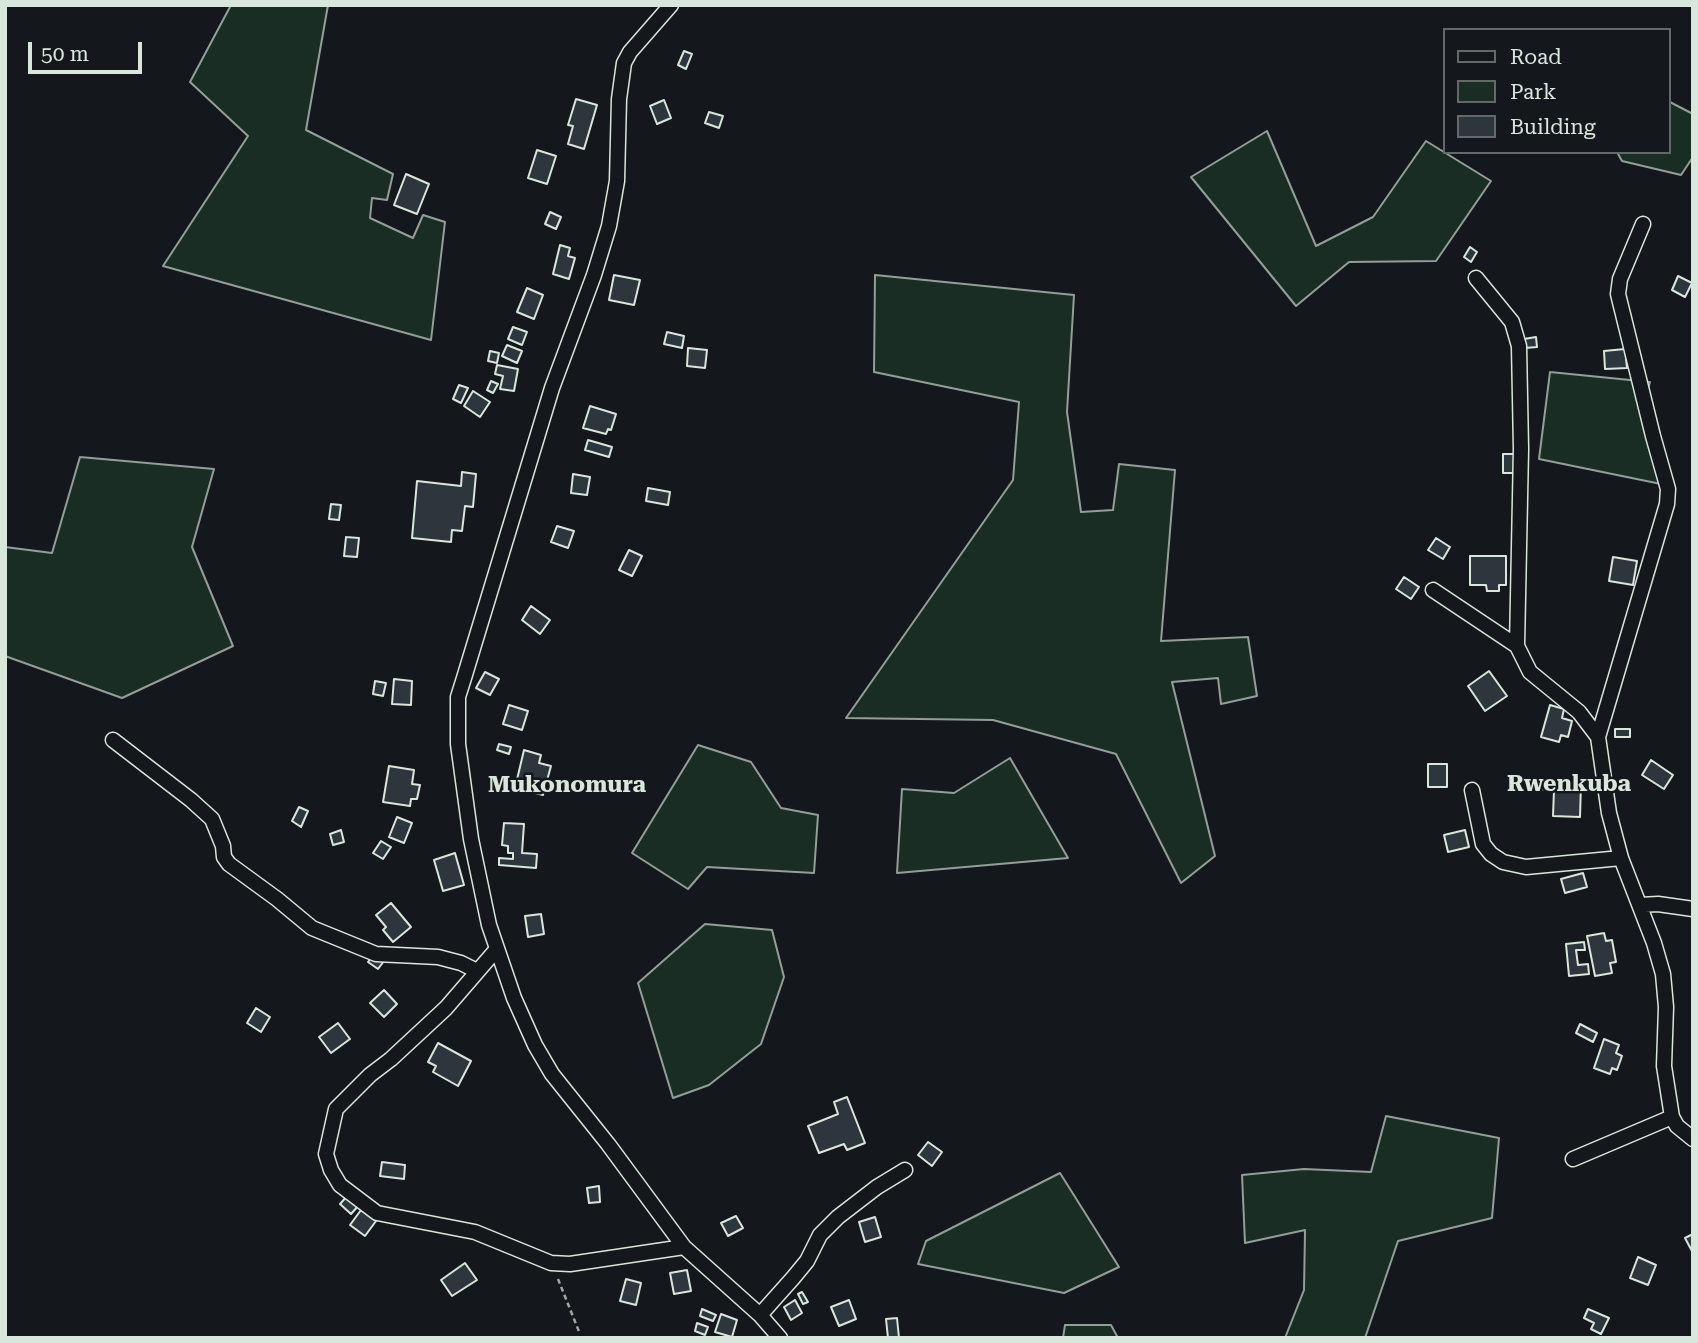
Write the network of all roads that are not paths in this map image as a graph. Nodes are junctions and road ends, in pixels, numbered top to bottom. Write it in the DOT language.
graph roads {
  1 [pos="671,5"];
  2 [pos="1643,224"];
  3 [pos="1476,278"];
  4 [pos="1433,590"];
  5 [pos="1517,646"];
  6 [pos="1598,737"];
  7 [pos="113,740"];
  8 [pos="1472,790"];
  9 [pos="1621,858"];
  10 [pos="1640,905"];
  11 [pos="1693,909"];
  12 [pos="496,950"];
  13 [pos="477,971"];
  14 [pos="1672,1116"];
  15 [pos="1693,1139"];
  16 [pos="1573,1159"];
  17 [pos="905,1170"];
  18 [pos="684,1247"];
  19 [pos="760,1315"];
  20 [pos="780,1338"];
  1 -- 12 [label="street"];
  2 -- 6 [label="street"];
  3 -- 5 [label="street"];
  4 -- 5 [label="street"];
  5 -- 6 [label="street"];
  6 -- 9 [label="street"];
  7 -- 13 [label="street"];
  8 -- 9 [label="street"];
  9 -- 10 [label="street"];
  10 -- 11 [label="street"];
  10 -- 14 [label="street"];
  12 -- 13 [label="street"];
  12 -- 18 [label="street"];
  13 -- 18 [label="street"];
  14 -- 15 [label="street"];
  14 -- 16 [label="street"];
  17 -- 19 [label="street"];
  18 -- 19 [label="street"];
  19 -- 20 [label="street"];
}
